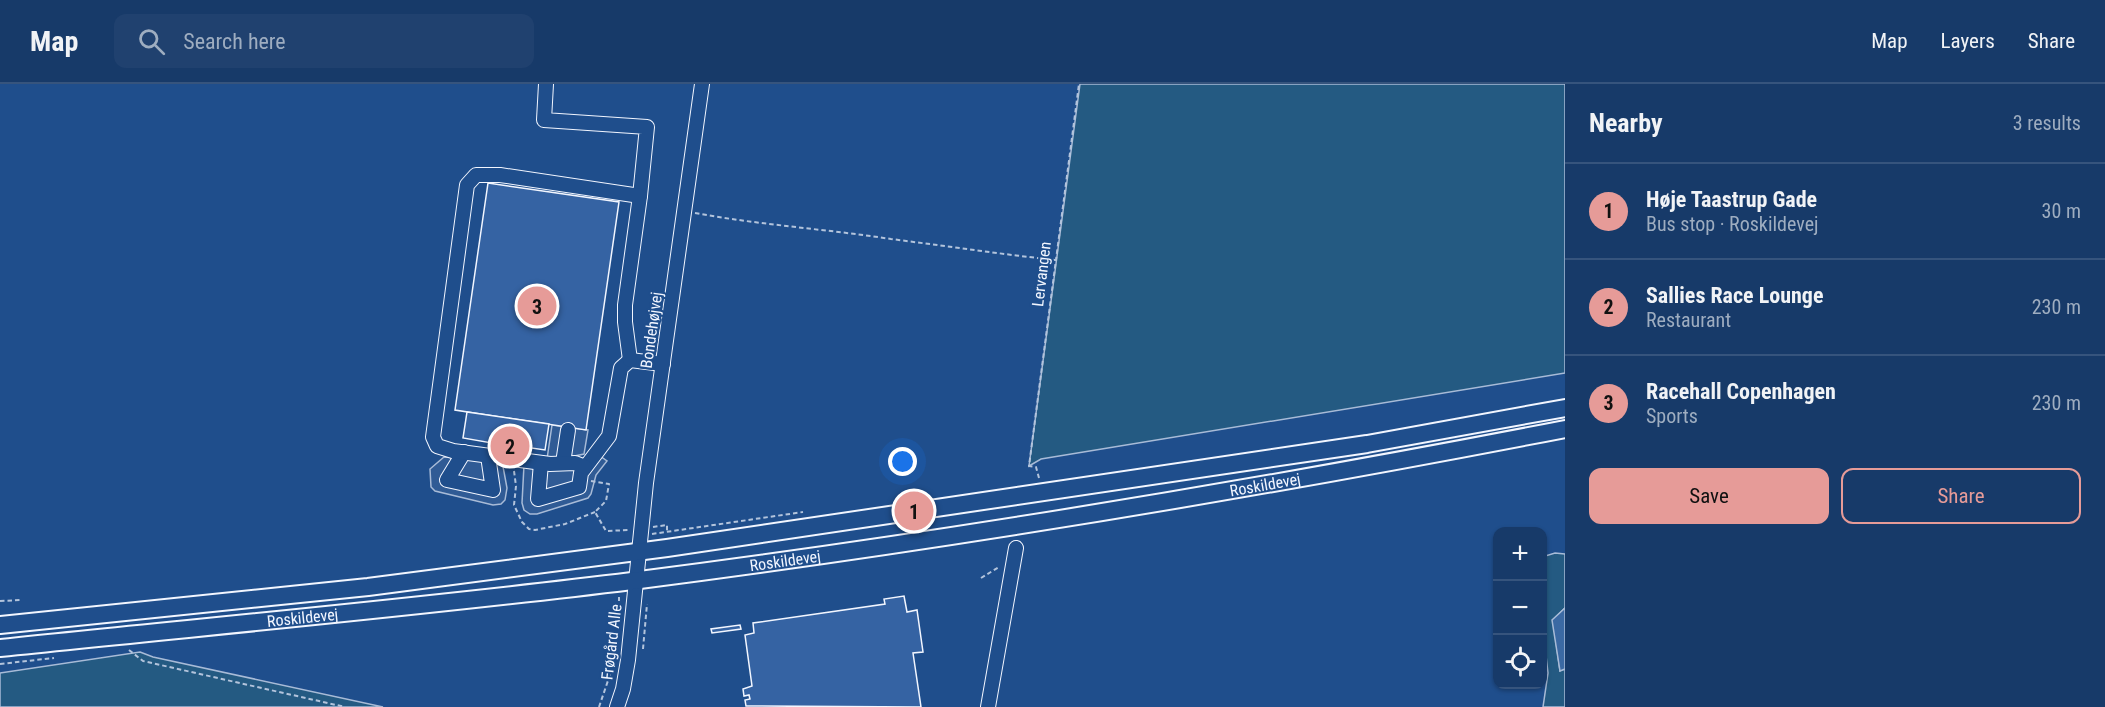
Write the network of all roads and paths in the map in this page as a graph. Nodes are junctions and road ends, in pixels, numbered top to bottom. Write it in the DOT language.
graph roads {
  1 [pos="546,84"];
  2 [pos="702,84"];
  3 [pos="1079,84"];
  4 [pos="640,196"];
  5 [pos="684,211"];
  6 [pos="1055,260"];
  7 [pos="630,360"];
  8 [pos="663,364"];
  9 [pos="1565,408"];
  10 [pos="1565,429"];
  11 [pos="568,430"];
  12 [pos="464,452"];
  13 [pos="488,456"];
  14 [pos="541,463"];
  15 [pos="563,463"];
  16 [pos="583,473"];
  17 [pos="1039,478"];
  18 [pos="811,511"];
  19 [pos="622,531"];
  20 [pos="640,543"];
  21 [pos="1016,553"];
  22 [pos="981,578"];
  23 [pos="635,580"];
  24 [pos="21,600"];
  25 [pos="0,601"];
  26 [pos="619,618"];
  27 [pos="0,625"];
  28 [pos="120,636"];
  29 [pos="0,648"];
  30 [pos="614,662"];
  31 [pos="345,707"];
  32 [pos="598,707"];
  33 [pos="617,707"];
  34 [pos="988,707"];
  1 -- 4 [label="street"];
  2 -- 5 [label="street, Bondehøjvej"];
  3 -- 6 [label="path, Lervangen"];
  4 -- 7 [label="street"];
  4 -- 12 [label="street"];
  5 -- 6 [label="path"];
  5 -- 8 [label="street, Bondehøjvej"];
  6 -- 17 [label="path, Lervangen"];
  7 -- 8 [label="street"];
  7 -- 16 [label="street"];
  8 -- 20 [label="street, Bondehøjvej"];
  9 -- 20 [label="main road, Roskildevej"];
  10 -- 23 [label="main road, Roskildevej"];
  11 -- 15 [label="street"];
  12 -- 13 [label="street"];
  12 -- 13 [label="street"];
  13 -- 14 [label="street"];
  14 -- 15 [label="street"];
  14 -- 16 [label="street"];
  15 -- 16 [label="street"];
  16 -- 19 [label="path"];
  18 -- 20 [label="path"];
  20 -- 23 [label="street, Bondehøjvej"];
  20 -- 27 [label="main road, Roskildevej"];
  21 -- 22 [label="path"];
  21 -- 34 [label="street"];
  23 -- 26 [label="path"];
  23 -- 28 [label="main road, Roskildevej"];
  23 -- 33 [label="street, Frøgård Alle"];
  24 -- 25 [label="path"];
  28 -- 29 [label="main road, Roskildevej"];
  28 -- 31 [label="path"];
  30 -- 32 [label="path"];
}
